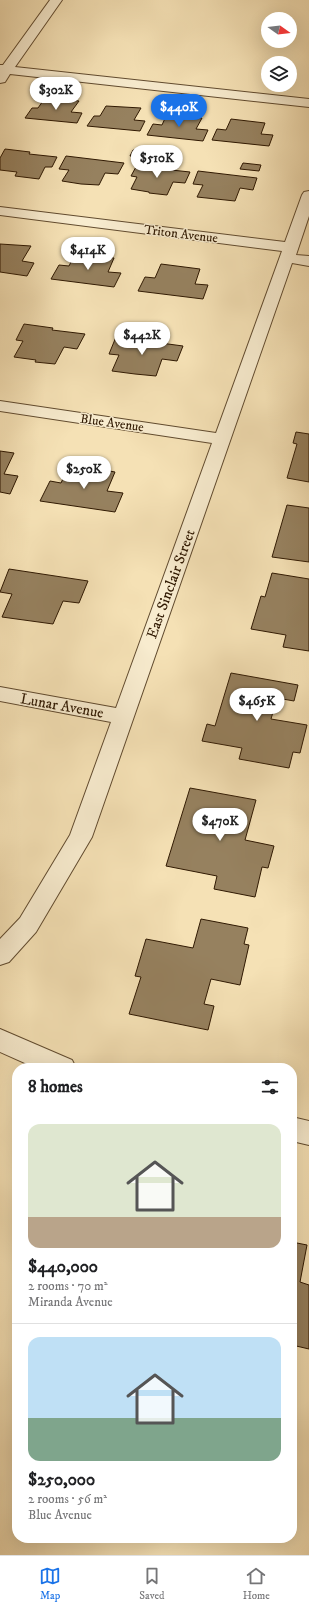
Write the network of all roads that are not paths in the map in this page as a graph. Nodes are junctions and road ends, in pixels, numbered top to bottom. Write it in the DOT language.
graph roads {
  1 [pos="56,0"];
  2 [pos="2,72"];
  3 [pos="309,103"];
  4 [pos="309,195"];
  5 [pos="0,211"];
  6 [pos="289,253"];
  7 [pos="309,261"];
  8 [pos="0,406"];
  9 [pos="223,439"];
  10 [pos="0,694"];
  11 [pos="124,717"];
  12 [pos="0,955"];
  13 [pos="0,1040"];
  14 [pos="52,1063"];
  15 [pos="297,1130"];
  16 [pos="309,1133"];
  1 -- 2 [label="street"];
  2 -- 3 [label="street"];
  4 -- 6 [label="street, East Sinclair Street"];
  5 -- 6 [label="street, Triton Avenue"];
  6 -- 7 [label="street, Triton Avenue"];
  6 -- 9 [label="street, East Sinclair Street"];
  8 -- 9 [label="street, Blue Avenue"];
  9 -- 11 [label="street, East Sinclair Street"];
  10 -- 11 [label="street, Lunar Avenue"];
  11 -- 12 [label="street, East Sinclair Street"];
  13 -- 14 [label="street"];
  15 -- 16 [label="street"];
}
